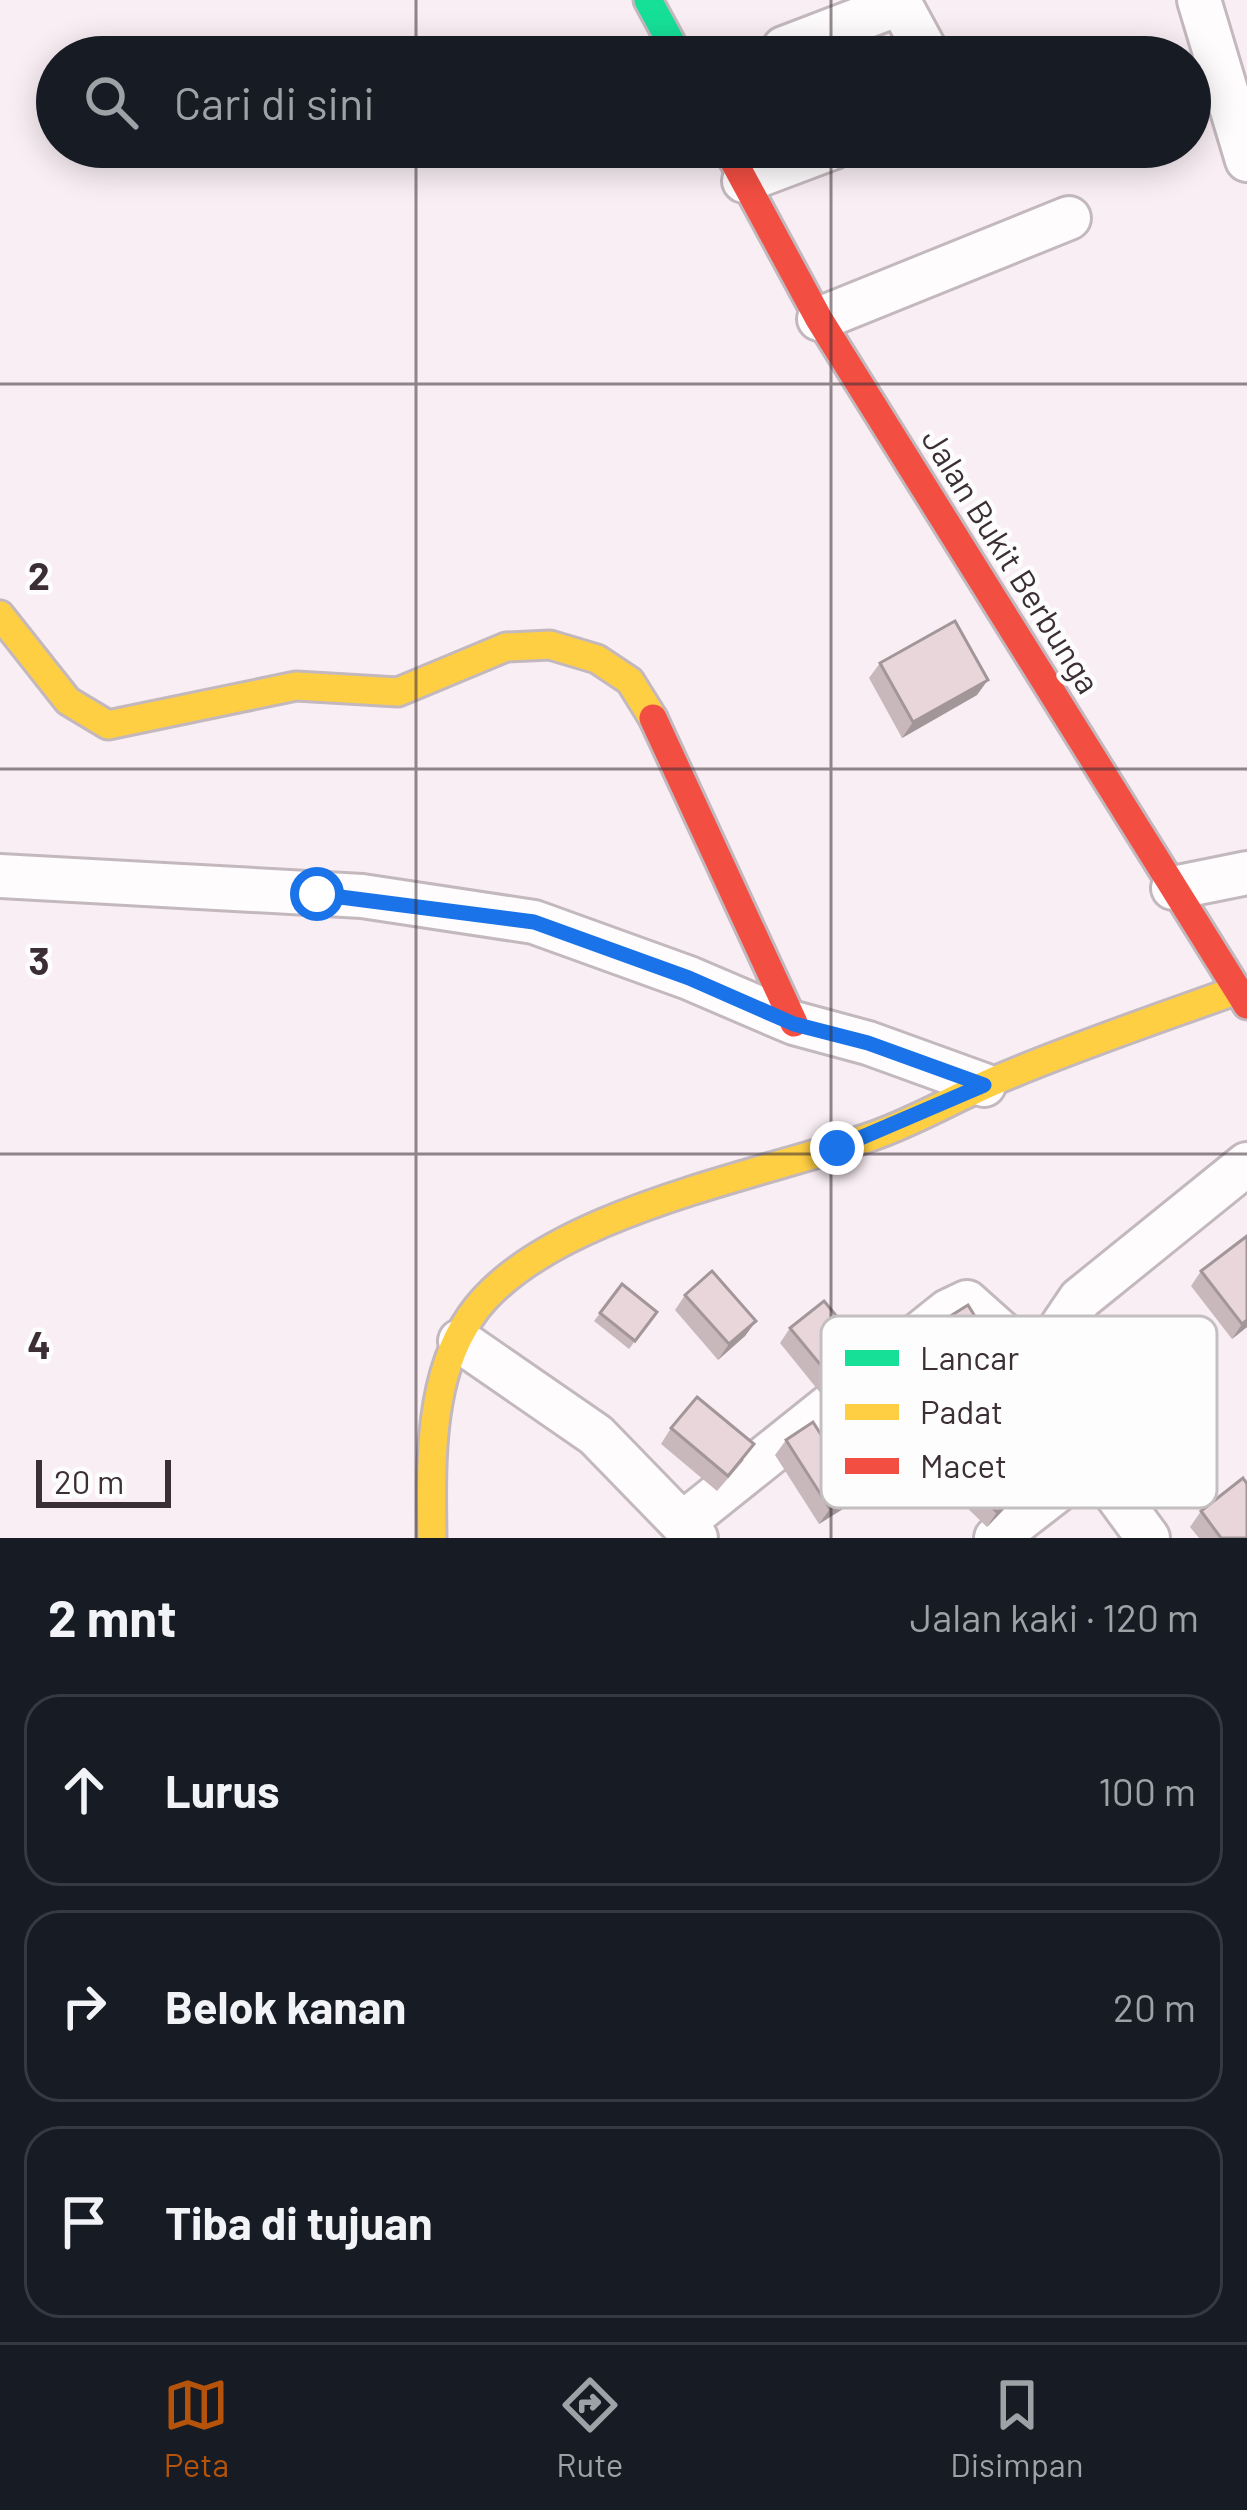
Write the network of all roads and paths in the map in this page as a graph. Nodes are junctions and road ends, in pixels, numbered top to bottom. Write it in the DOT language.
graph roads {
  1 [pos="648,0"];
  2 [pos="1199,0"];
  3 [pos="668,36"];
  4 [pos="815,36"];
  5 [pos="918,36"];
  6 [pos="1210,36"];
  7 [pos="1211,40"];
  8 [pos="1247,160"];
  9 [pos="737,168"];
  10 [pos="1069,218"];
  11 [pos="820,319"];
  12 [pos="0,614"];
  13 [pos="1245,864"];
  14 [pos="0,875"];
  15 [pos="1173,888"];
  16 [pos="1242,998"];
  17 [pos="794,1024"];
  18 [pos="984,1085"];
  19 [pos="1247,1164"];
  20 [pos="945,1316"];
  21 [pos="986,1316"];
  22 [pos="1068,1316"];
  23 [pos="460,1341"];
  24 [pos="821,1420"];
  25 [pos="1035,1508"];
  26 [pos="1126,1508"];
  27 [pos="689,1531"];
  28 [pos="432,1538"];
  29 [pos="996,1538"];
  30 [pos="1148,1538"];
  1 -- 3 [label="street"];
  2 -- 6 [label="street"];
  4 -- 5 [label="street"];
  7 -- 8 [label="street"];
  9 -- 11 [label="street, Jalan Bukit Berbunga"];
  10 -- 11 [label="street"];
  11 -- 15 [label="street, Jalan Bukit Berbunga"];
  12 -- 17 [label="street"];
  13 -- 15 [label="street"];
  14 -- 17 [label="street"];
  15 -- 16 [label="street, Jalan Bukit Berbunga"];
  16 -- 18 [label="street"];
  17 -- 18 [label="street"];
  18 -- 23 [label="street"];
  19 -- 22 [label="street"];
  20 -- 21 [label="street"];
  23 -- 27 [label="street"];
  23 -- 28 [label="street"];
  24 -- 27 [label="street"];
  25 -- 29 [label="street"];
  26 -- 30 [label="street"];
}
